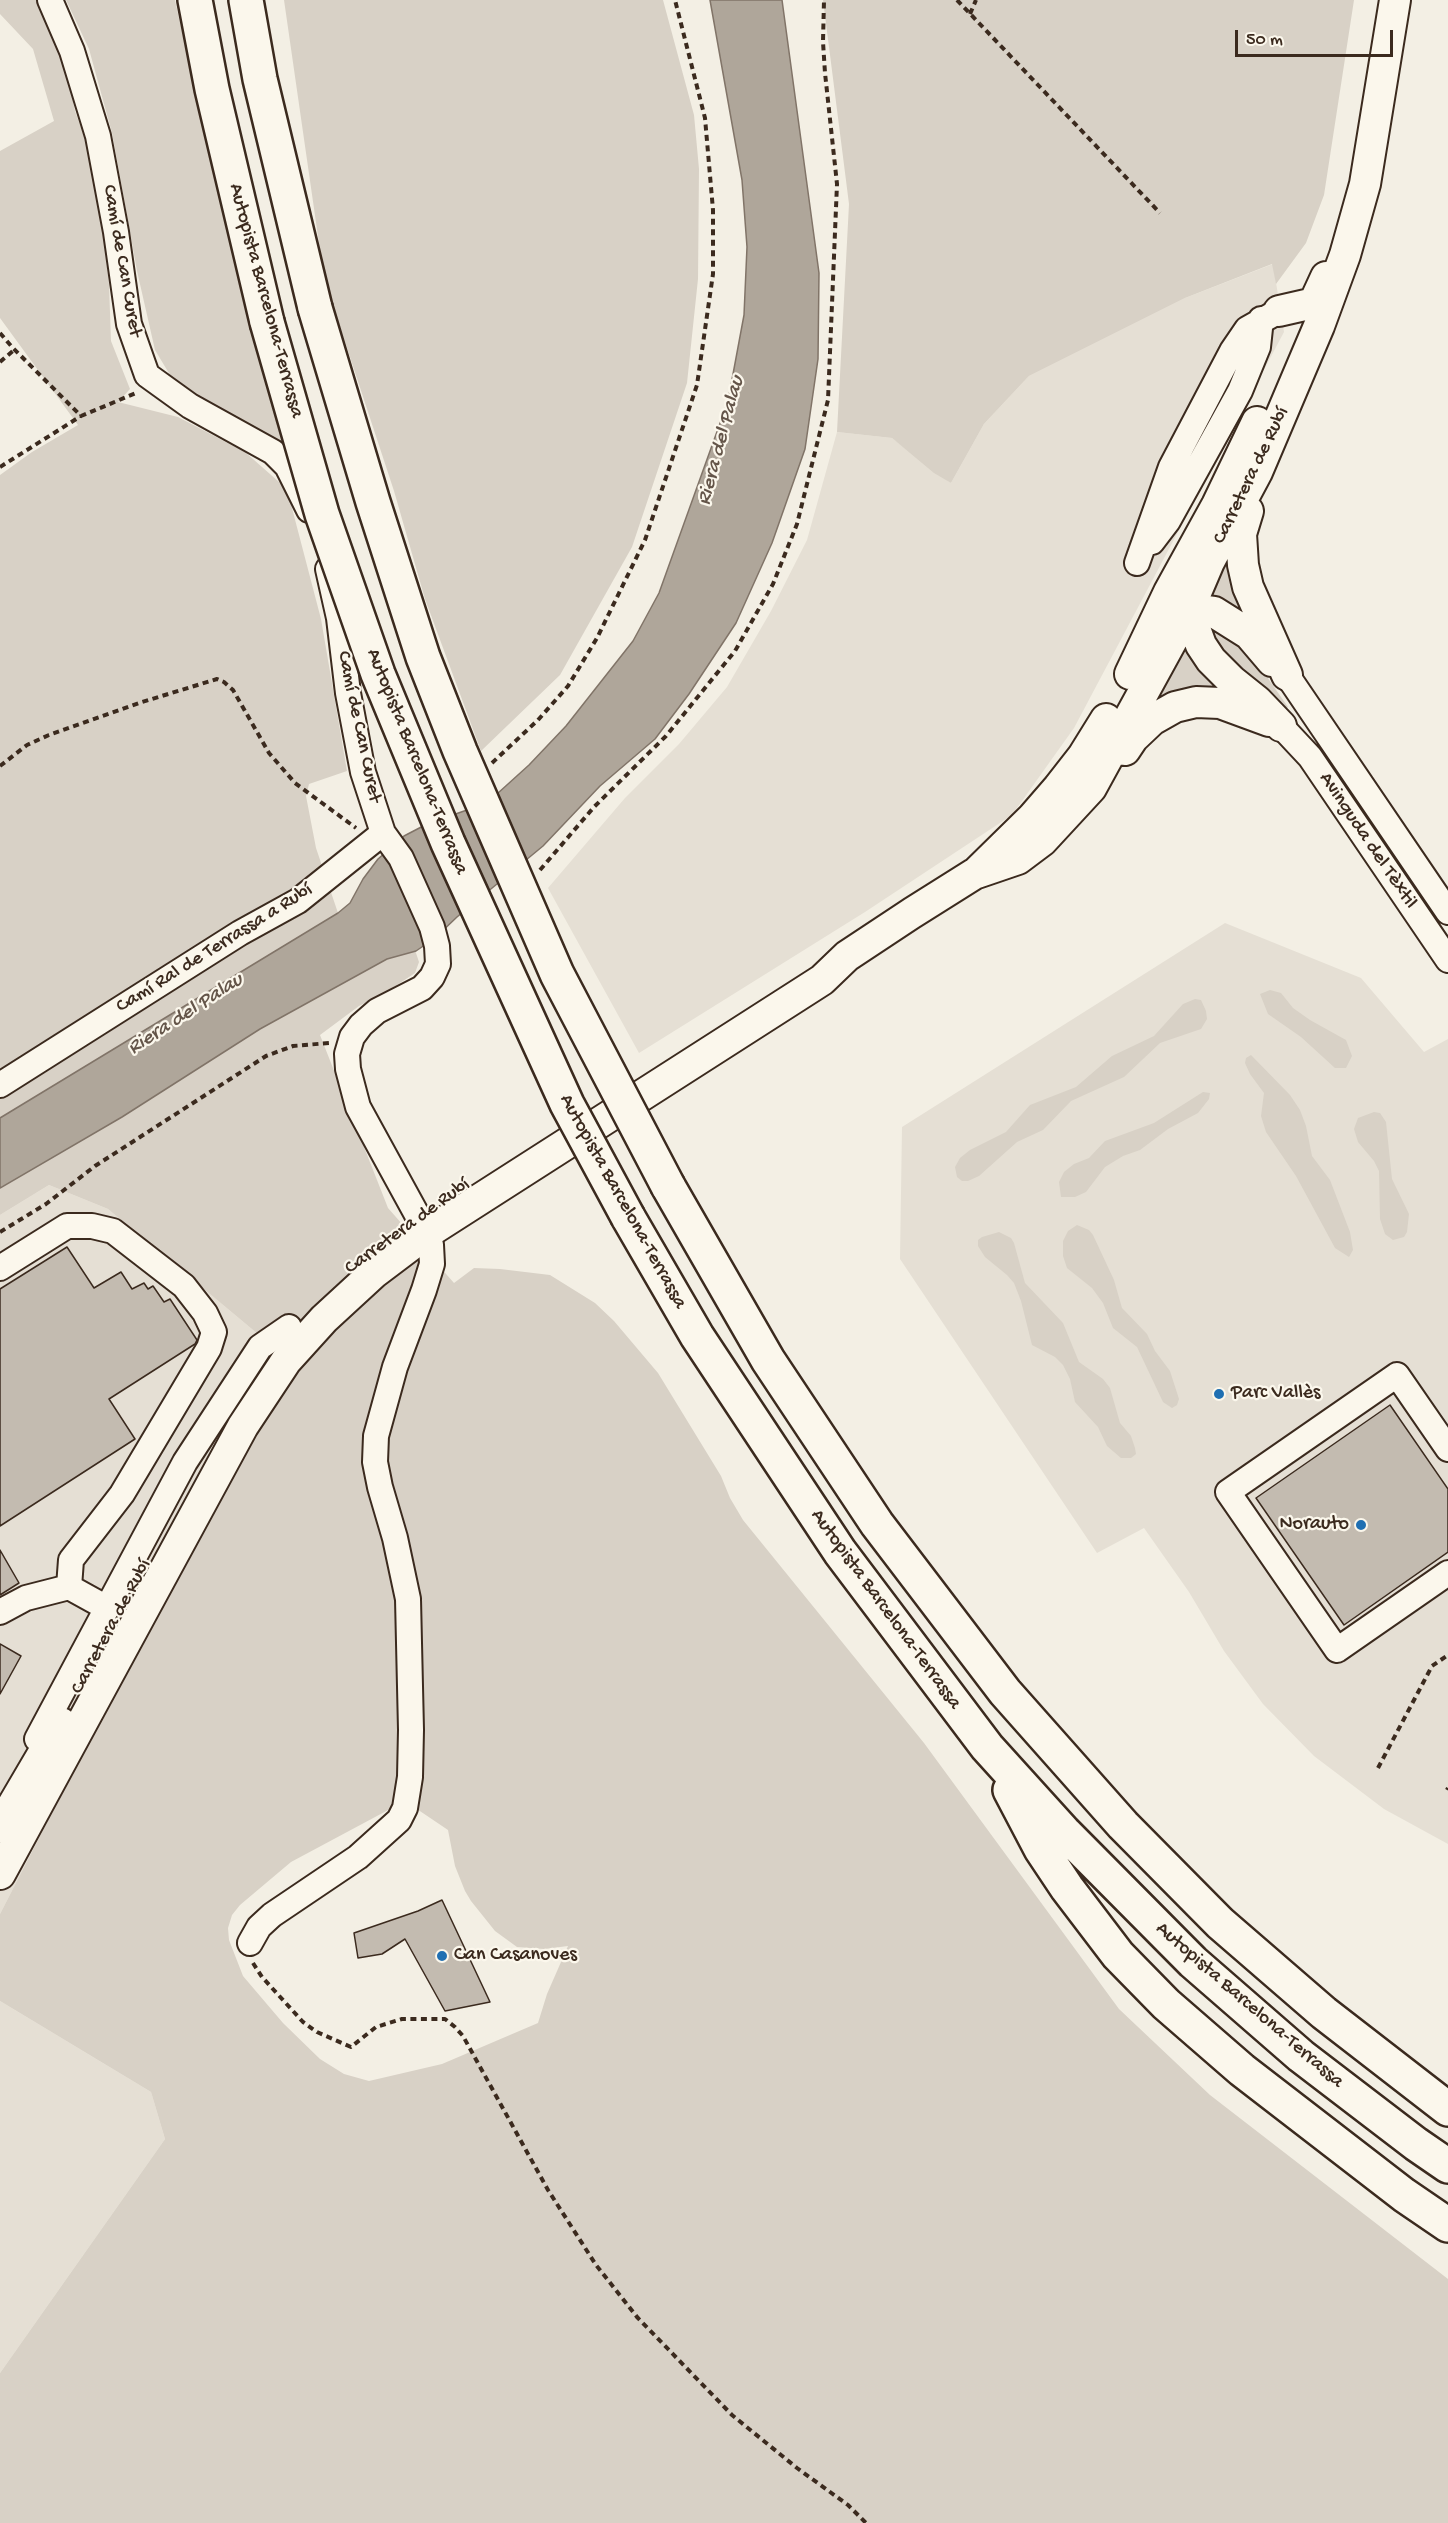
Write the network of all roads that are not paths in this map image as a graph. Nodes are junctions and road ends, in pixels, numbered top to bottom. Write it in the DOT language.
graph roads {
  1 [pos="50,0"];
  2 [pos="195,0"];
  3 [pos="246,0"];
  4 [pos="266,0"];
  5 [pos="1375,0"];
  6 [pos="1395,0"];
  7 [pos="291,212"];
  8 [pos="1293,318"];
  9 [pos="1217,505"];
  10 [pos="1189,609"];
  11 [pos="1136,662"];
  12 [pos="1287,675"];
  13 [pos="1281,726"];
  14 [pos="1091,788"];
  15 [pos="378,837"];
  16 [pos="974,874"];
  17 [pos="1448,912"];
  18 [pos="847,956"];
  19 [pos="1448,960"];
  20 [pos="0,1085"];
  21 [pos="422,1225"];
  22 [pos="0,1268"];
  23 [pos="289,1327"];
  24 [pos="1448,1449"];
  25 [pos="1448,1573"];
  26 [pos="88,1598"];
  27 [pos="0,1612"];
  28 [pos="987,1747"];
  29 [pos="0,1805"];
  30 [pos="0,1827"];
  31 [pos="0,1874"];
  32 [pos="250,1943"];
  33 [pos="1242,2070"];
  34 [pos="1448,2109"];
  35 [pos="1448,2166"];
  36 [pos="1448,2225"];
  37 [pos="1448,2245"];
  1 -- 15 [label="street, Camí de Can Curet"];
  2 -- 28 [label="highway, Autopista Barcelona-Terrassa, bridge"];
  3 -- 7 [label="highway"];
  4 -- 7 [label="highway"];
  5 -- 8 [label="main road, Carretera de Rubí"];
  6 -- 8 [label="main road, Carretera de Rubí"];
  7 -- 34 [label="highway, bridge"];
  8 -- 8 [label="street"];
  8 -- 9 [label="main road, Carretera de Rubí"];
  8 -- 10 [label="main road, Carretera de Rubí"];
  8 -- 12 [label="main road"];
  9 -- 10 [label="main road"];
  9 -- 11 [label="main road, Carretera de Rubí"];
  10 -- 11 [label="main road"];
  10 -- 12 [label="main road"];
  10 -- 13 [label="main road"];
  10 -- 14 [label="main road, Carretera de Rubí"];
  11 -- 16 [label="main road, Carretera de Rubí"];
  12 -- 17 [label="street, Avinguda del Tèxtil"];
  13 -- 14 [label="main road"];
  13 -- 19 [label="street, Avinguda del Tèxtil"];
  14 -- 16 [label="main road, Carretera de Rubí"];
  15 -- 20 [label="street, Camí Ral de Terrassa a Rubí"];
  15 -- 21 [label="street"];
  16 -- 18 [label="main road, Carretera de Rubí"];
  18 -- 21 [label="main road, Carretera de Rubí"];
  18 -- 21 [label="main road, Carretera de Rubí"];
  21 -- 23 [label="main road, Carretera de Rubí"];
  21 -- 31 [label="main road, Carretera de Rubí"];
  21 -- 32 [label="street"];
  22 -- 26 [label="street"];
  23 -- 26 [label="street"];
  23 -- 30 [label="main road, Carretera de Rubí"];
  24 -- 25 [label="street"];
  26 -- 27 [label="street"];
  26 -- 29 [label="street"];
  28 -- 33 [label="highway"];
  28 -- 35 [label="highway, Autopista Barcelona-Terrassa"];
  33 -- 36 [label="highway"];
  33 -- 37 [label="highway"];
}
